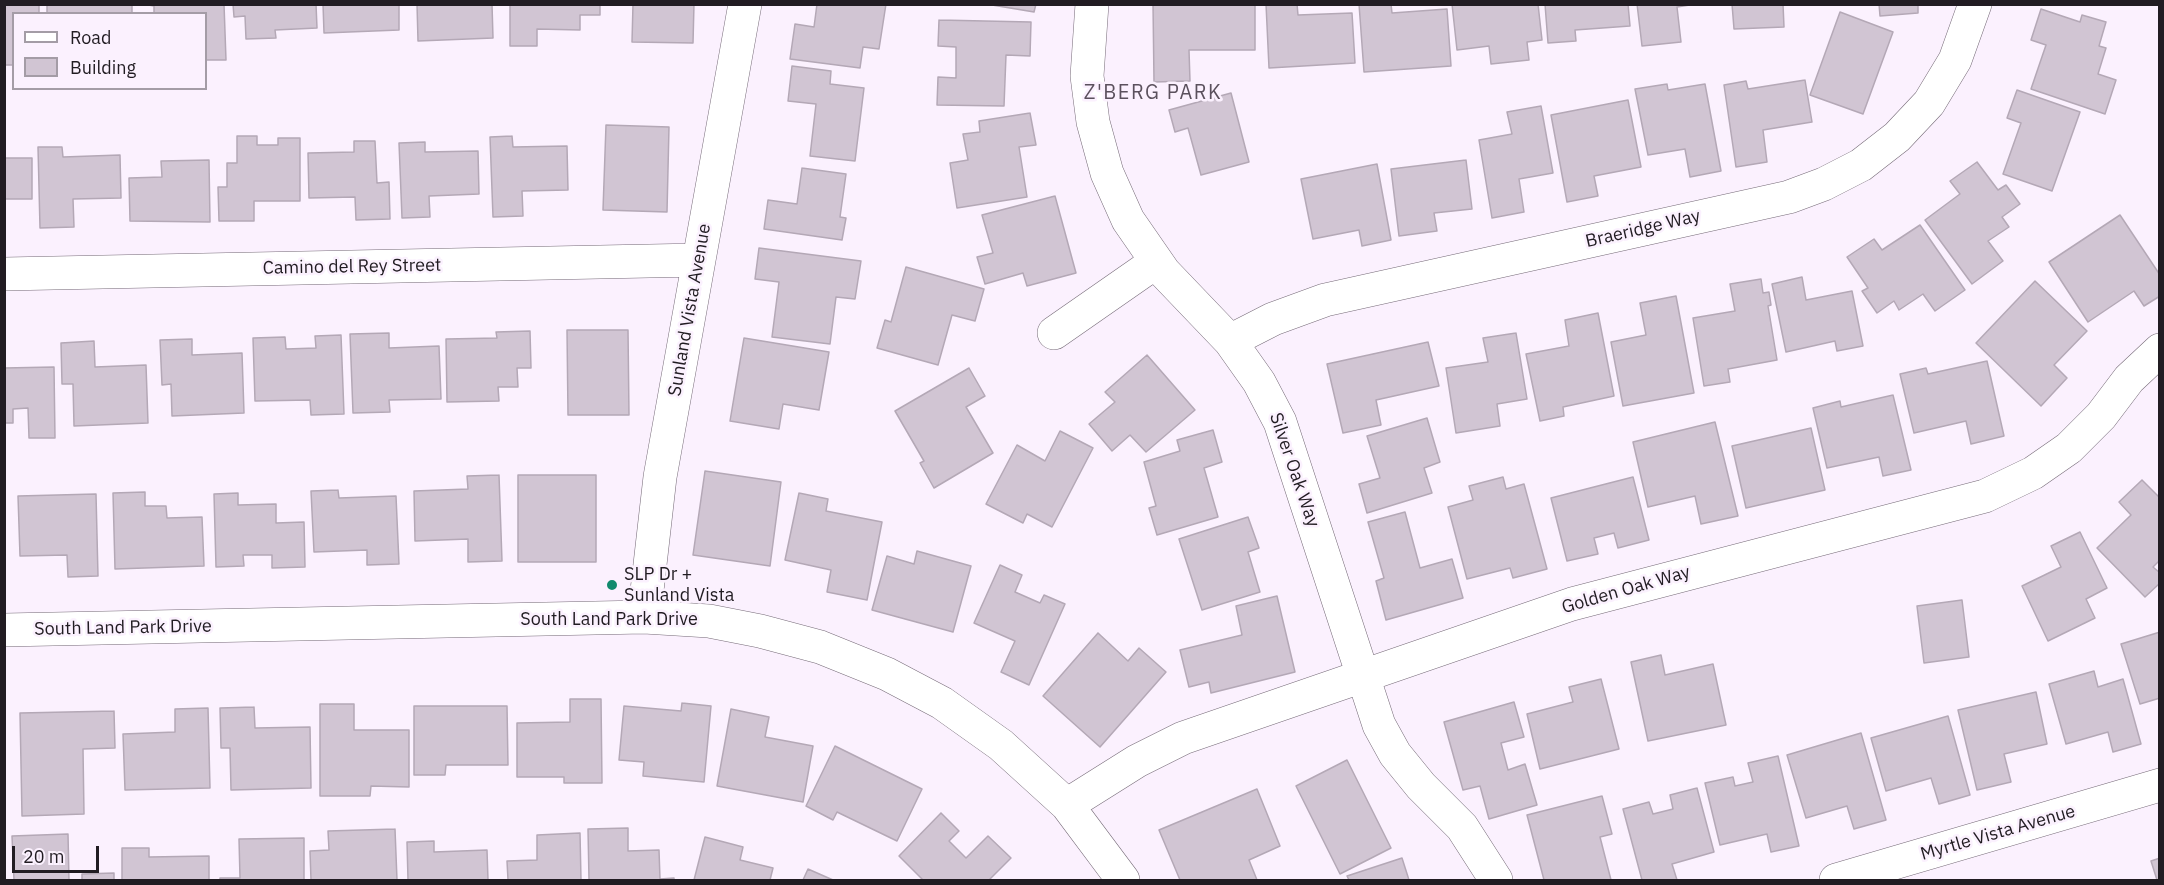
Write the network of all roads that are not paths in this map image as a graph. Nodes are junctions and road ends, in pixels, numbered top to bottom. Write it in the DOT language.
graph roads {
  1 [pos="745,4"];
  2 [pos="1092,4"];
  3 [pos="1975,4"];
  4 [pos="699,260"];
  5 [pos="1156,262"];
  6 [pos="4,274"];
  7 [pos="1054,333"];
  8 [pos="1230,340"];
  9 [pos="2160,350"];
  10 [pos="644,617"];
  11 [pos="4,630"];
  12 [pos="1362,676"];
  13 [pos="2160,785"];
  14 [pos="1067,805"];
  15 [pos="1124,880"];
  16 [pos="1496,880"];
  17 [pos="1836,880"];
  1 -- 4 [label="street, Sunland Vista Avenue"];
  2 -- 5 [label="street, Silver Oak Way"];
  3 -- 8 [label="street, Braeridge Way"];
  4 -- 6 [label="street, Camino del Rey Street"];
  4 -- 10 [label="street, Sunland Vista Avenue"];
  5 -- 7 [label="street"];
  5 -- 8 [label="street, Silver Oak Way"];
  8 -- 12 [label="street, Silver Oak Way"];
  9 -- 12 [label="street, Golden Oak Way"];
  10 -- 11 [label="street, South Land Park Drive"];
  10 -- 14 [label="street, South Land Park Drive"];
  12 -- 14 [label="street, Golden Oak Way"];
  12 -- 16 [label="street"];
  13 -- 17 [label="street, Myrtle Vista Avenue"];
  14 -- 15 [label="street, South Land Park Drive"];
}
